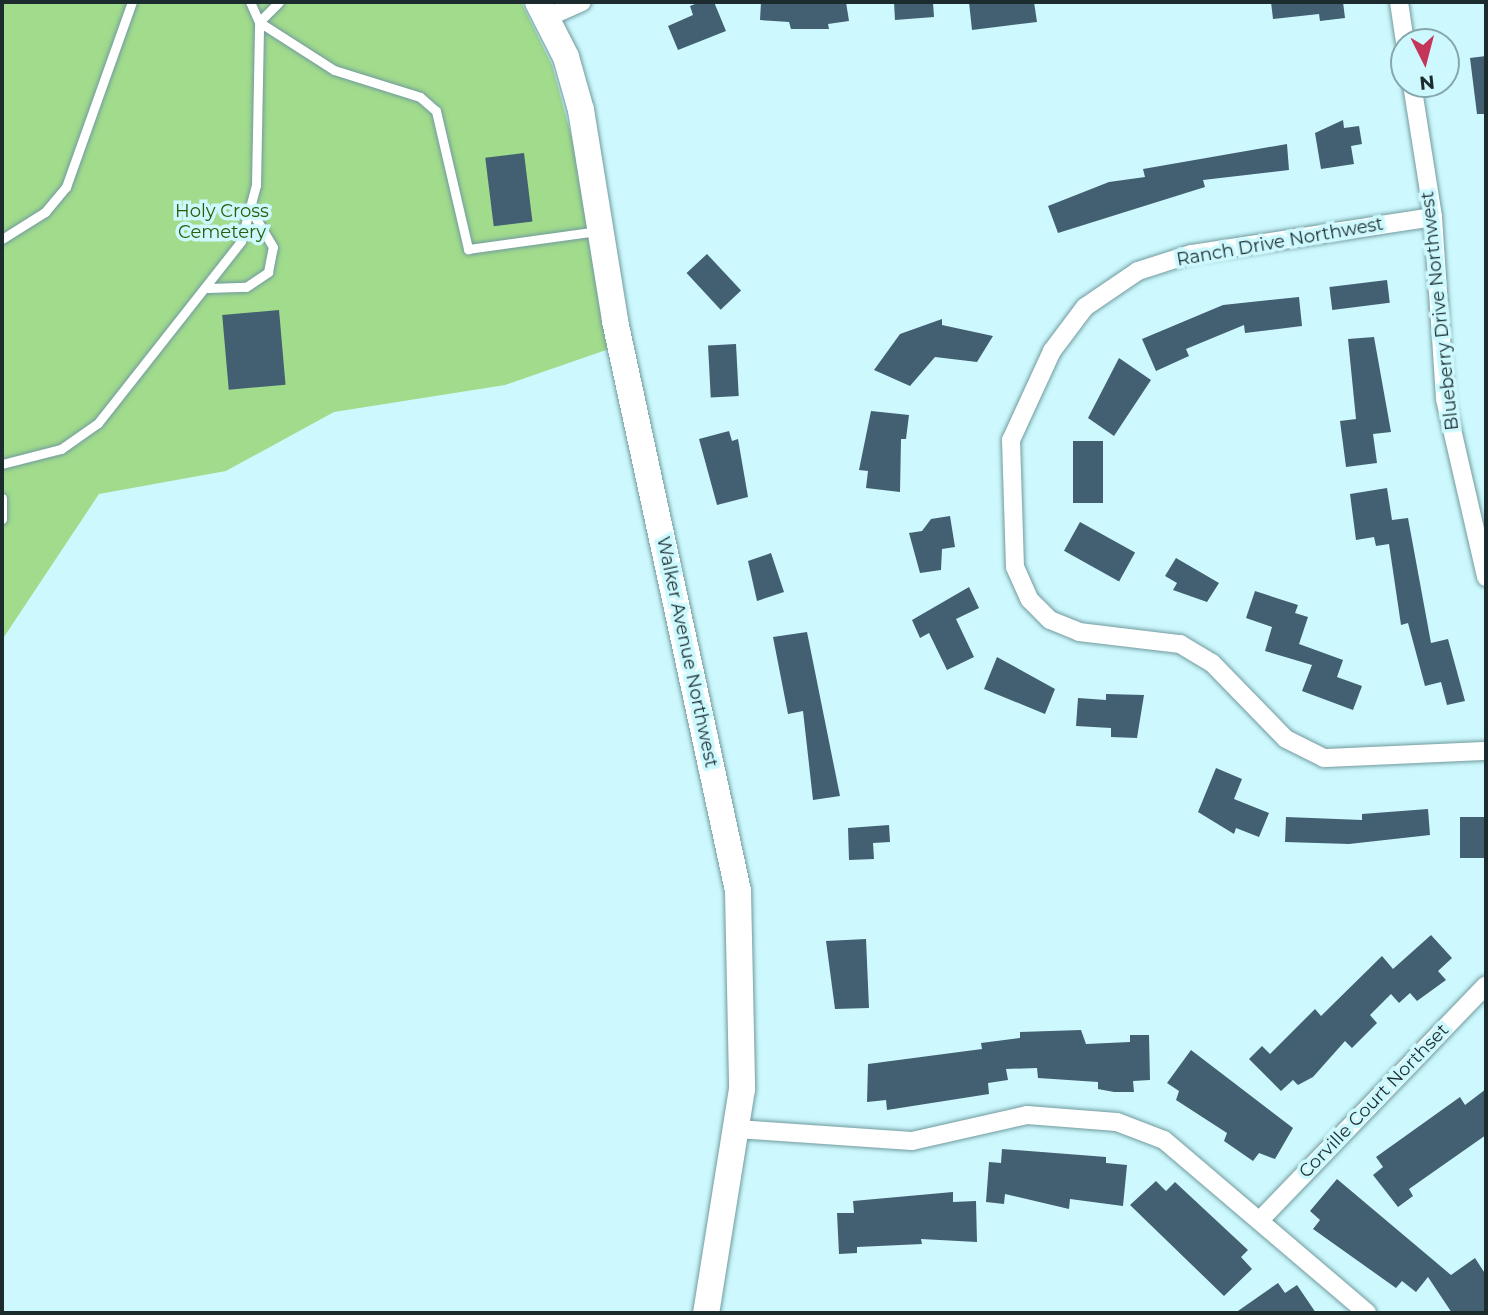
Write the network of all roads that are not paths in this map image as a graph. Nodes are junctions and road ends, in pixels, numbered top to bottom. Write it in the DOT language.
graph roads {
  1 [pos="132,2"];
  2 [pos="250,2"];
  3 [pos="279,2"];
  4 [pos="582,2"];
  5 [pos="1399,2"];
  6 [pos="543,10"];
  7 [pos="259,22"];
  8 [pos="1403,28"];
  9 [pos="1414,98"];
  10 [pos="253,214"];
  11 [pos="1433,217"];
  12 [pos="601,231"];
  13 [pos="2,239"];
  14 [pos="208,288"];
  15 [pos="2,464"];
  16 [pos="2,498"];
  17 [pos="2,519"];
  18 [pos="1486,577"];
  19 [pos="1486,751"];
  20 [pos="1486,985"];
  21 [pos="737,1129"];
  22 [pos="1262,1218"];
  23 [pos="706,1313"];
  24 [pos="1367,1313"];
  1 -- 13 [label="lane"];
  2 -- 7 [label="lane"];
  3 -- 7 [label="lane"];
  4 -- 6 [label="street"];
  5 -- 8 [label="street"];
  6 -- 12 [label="main road, Walker Avenue Northwest"];
  7 -- 10 [label="lane"];
  7 -- 12 [label="lane"];
  9 -- 11 [label="street, Blueberry Drive Northwest"];
  10 -- 14 [label="lane"];
  10 -- 14 [label="lane"];
  11 -- 18 [label="street, Blueberry Drive Northwest"];
  11 -- 19 [label="street, Ranch Drive Northwest"];
  12 -- 21 [label="main road, Walker Avenue Northwest"];
  14 -- 15 [label="lane"];
  16 -- 17 [label="lane"];
  20 -- 22 [label="street, Corville Court Northset"];
  21 -- 22 [label="street"];
  21 -- 23 [label="main road, Walker Avenue Northwest"];
  22 -- 24 [label="street"];
}
